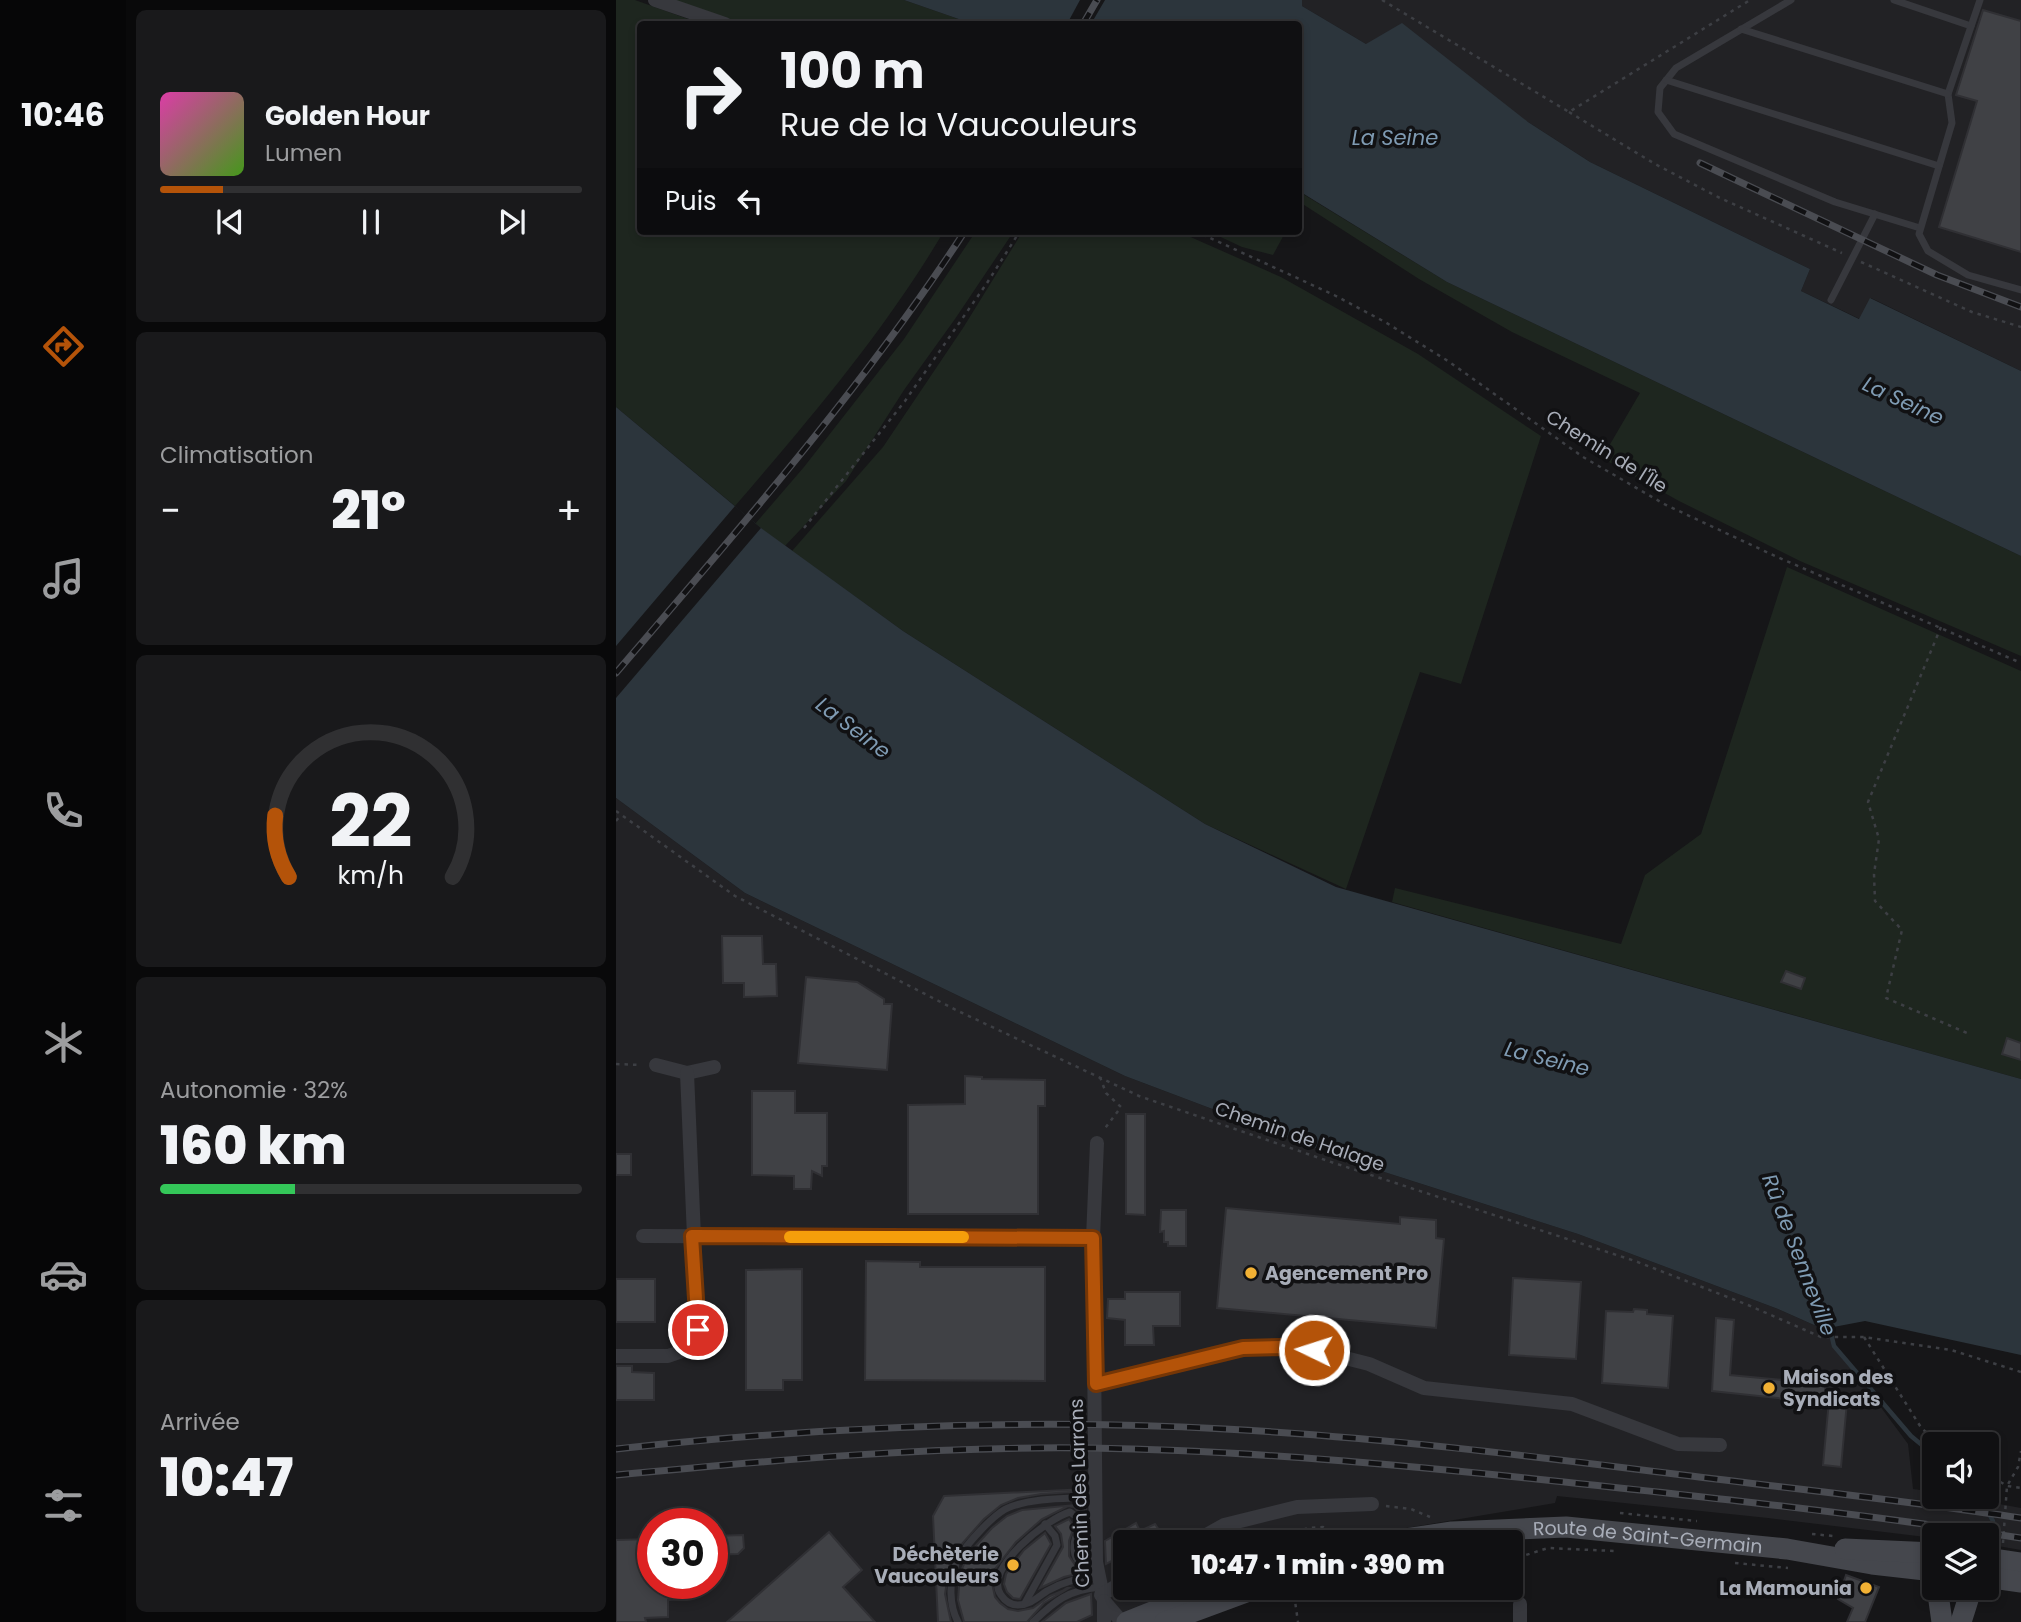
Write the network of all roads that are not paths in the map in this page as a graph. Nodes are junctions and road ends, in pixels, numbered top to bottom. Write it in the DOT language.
graph roads {
  1 [pos="654,0"];
  2 [pos="1791,0"];
  3 [pos="1894,0"];
  4 [pos="1980,0"];
  5 [pos="716,21"];
  6 [pos="1971,26"];
  7 [pos="1741,29"];
  8 [pos="1666,80"];
  9 [pos="1948,94"];
  10 [pos="1939,166"];
  11 [pos="1875,214"];
  12 [pos="1920,228"];
  13 [pos="2021,290"];
  14 [pos="1831,300"];
  15 [pos="656,1065"];
  16 [pos="714,1067"];
  17 [pos="687,1073"];
  18 [pos="1097,1143"];
  19 [pos="643,1236"];
  20 [pos="692,1236"];
  21 [pos="1093,1238"];
  22 [pos="616,1356"];
  23 [pos="1096,1384"];
  24 [pos="1720,1445"];
  25 [pos="1096,1497"];
  26 [pos="1372,1504"];
  27 [pos="1045,1524"];
  28 [pos="1215,1530"];
  29 [pos="1494,1530"];
  30 [pos="1654,1536"];
  31 [pos="1523,1539"];
  32 [pos="1787,1549"];
  33 [pos="1922,1552"];
  34 [pos="1999,1555"];
  35 [pos="2021,1563"];
  36 [pos="1922,1570"];
  37 [pos="1999,1579"];
  38 [pos="2021,1582"];
  39 [pos="1113,1583"];
  40 [pos="1100,1585"];
  41 [pos="1181,1600"];
  42 [pos="1225,1600"];
  43 [pos="1939,1600"];
  44 [pos="1968,1600"];
  45 [pos="1025,1603"];
  46 [pos="1520,1604"];
  47 [pos="958,1622"];
  48 [pos="1033,1622"];
  49 [pos="1104,1622"];
  50 [pos="1125,1622"];
  51 [pos="1165,1622"];
  52 [pos="1520,1622"];
  53 [pos="1942,1622"];
  54 [pos="1961,1622"];
  1 -- 5 [label="street"];
  2 -- 7 [label="lane"];
  3 -- 6 [label="lane"];
  4 -- 6 [label="lane"];
  6 -- 9 [label="lane"];
  7 -- 8 [label="lane"];
  7 -- 9 [label="lane"];
  8 -- 10 [label="lane"];
  8 -- 11 [label="lane"];
  9 -- 10 [label="lane"];
  10 -- 12 [label="lane"];
  11 -- 12 [label="lane"];
  11 -- 14 [label="lane"];
  12 -- 13 [label="lane"];
  15 -- 17 [label="street"];
  16 -- 17 [label="street"];
  17 -- 20 [label="street"];
  18 -- 21 [label="street, Chemin des Larrons"];
  19 -- 20 [label="street"];
  20 -- 21 [label="street"];
  20 -- 22 [label="street"];
  21 -- 23 [label="street, Chemin des Larrons"];
  23 -- 24 [label="street"];
  23 -- 25 [label="street, Chemin des Larrons"];
  25 -- 40 [label="street, Chemin des Larrons"];
  25 -- 47 [label="lane"];
  26 -- 28 [label="street"];
  27 -- 40 [label="lane"];
  27 -- 45 [label="lane"];
  27 -- 45 [label="lane"];
  29 -- 30 [label="main road, Route de Saint-Germain"];
  30 -- 31 [label="main road"];
  30 -- 32 [label="main road, Route de Saint-Germain"];
  32 -- 33 [label="main road"];
  32 -- 36 [label="main road"];
  34 -- 35 [label="main road"];
  37 -- 38 [label="main road"];
  39 -- 40 [label="street"];
  40 -- 45 [label="lane"];
  40 -- 48 [label="lane"];
  40 -- 49 [label="street, Chemin des Larrons"];
  40 -- 50 [label="street, Chemin des Larrons"];
  41 -- 50 [label="main road"];
  42 -- 51 [label="main road"];
  43 -- 53 [label="main road"];
  44 -- 54 [label="main road"];
  46 -- 52 [label="street"];
}
